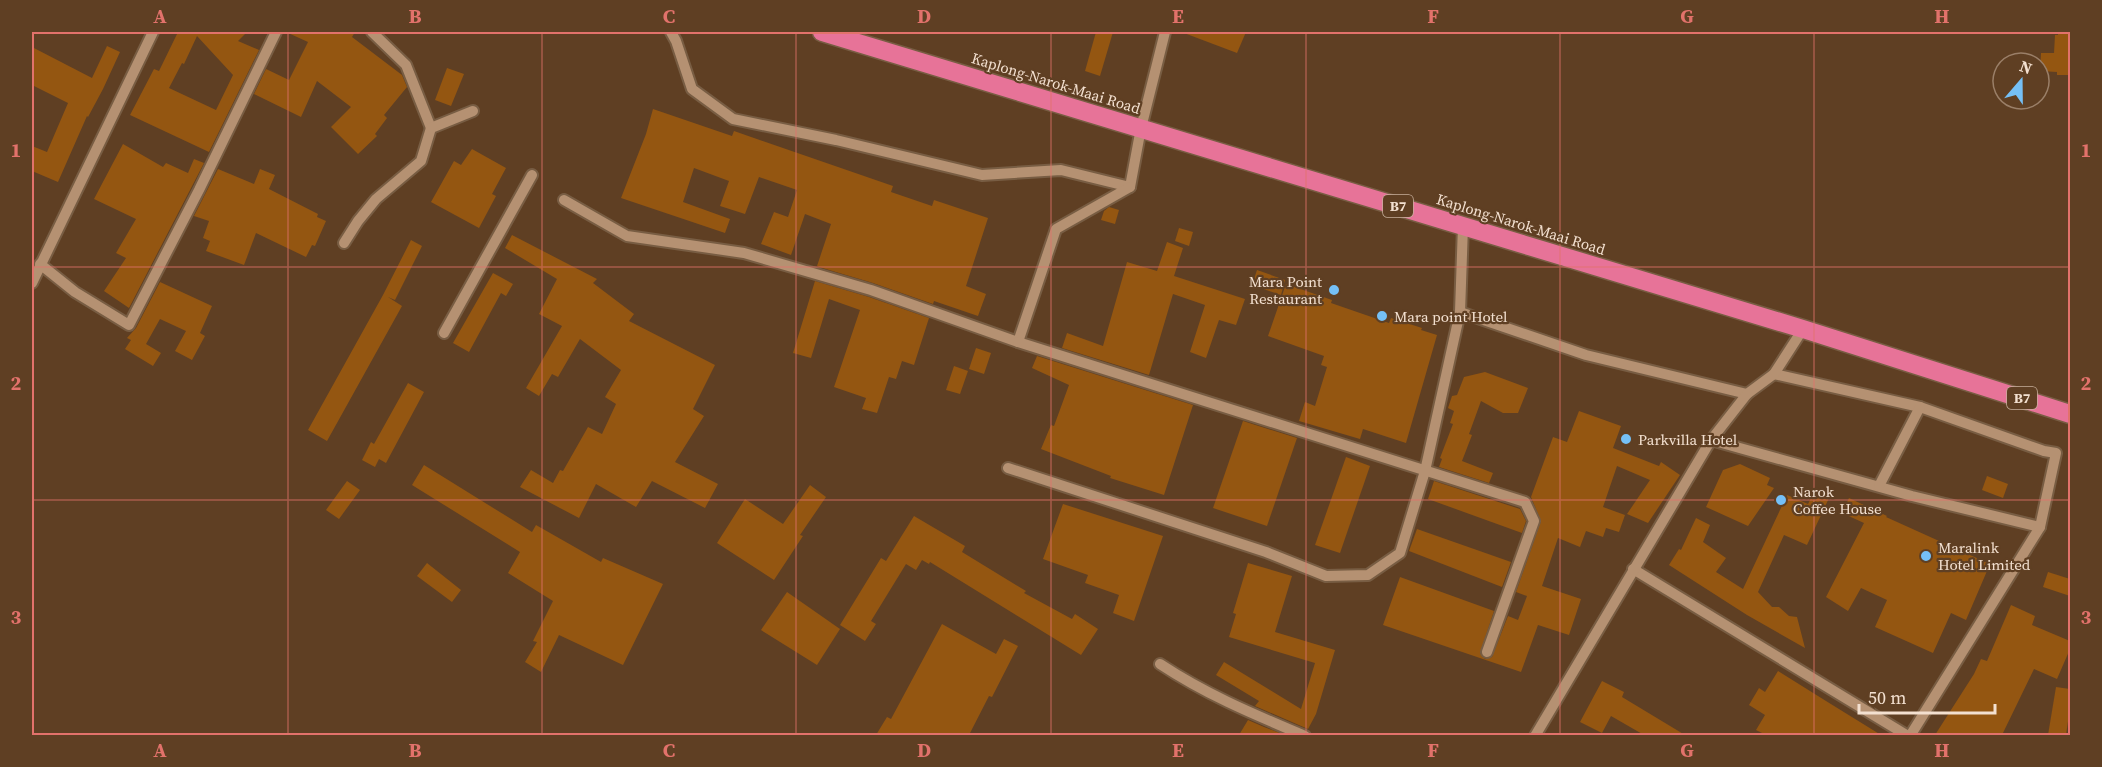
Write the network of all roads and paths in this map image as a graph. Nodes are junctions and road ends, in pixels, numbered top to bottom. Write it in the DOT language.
graph roads {
  1 [pos="153,32"];
  2 [pos="276,32"];
  3 [pos="372,32"];
  4 [pos="670,32"];
  5 [pos="822,32"];
  6 [pos="1165,32"];
  7 [pos="473,111"];
  8 [pos="431,128"];
  9 [pos="1141,128"];
  10 [pos="532,175"];
  11 [pos="1130,187"];
  12 [pos="564,200"];
  13 [pos="1463,226"];
  14 [pos="344,243"];
  15 [pos="40,264"];
  16 [pos="32,283"];
  17 [pos="1460,312"];
  18 [pos="1803,329"];
  19 [pos="444,333"];
  20 [pos="1018,342"];
  21 [pos="1774,374"];
  22 [pos="1747,394"];
  23 [pos="1920,407"];
  24 [pos="2070,414"];
  25 [pos="1711,440"];
  26 [pos="1008,468"];
  27 [pos="1425,471"];
  28 [pos="1880,486"];
  29 [pos="2040,527"];
  30 [pos="1632,569"];
  31 [pos="1487,652"];
  32 [pos="1160,664"];
  33 [pos="1305,735"];
  34 [pos="1535,735"];
  35 [pos="1909,735"];
  1 -- 15 [label="street"];
  2 -- 15 [label="street"];
  3 -- 8 [label="street"];
  4 -- 11 [label="street"];
  5 -- 9 [label="highway, Kaplong-Narok-Maai Road / B7"];
  6 -- 9 [label="street"];
  7 -- 8 [label="street"];
  8 -- 14 [label="street"];
  9 -- 11 [label="street"];
  9 -- 13 [label="highway, Kaplong-Narok-Maai Road / B7"];
  10 -- 19 [label="street"];
  11 -- 20 [label="street"];
  12 -- 20 [label="street"];
  13 -- 17 [label="street"];
  13 -- 18 [label="highway, Kaplong-Narok-Maai Road / B7"];
  15 -- 16 [label="street"];
  17 -- 22 [label="street"];
  17 -- 27 [label="street"];
  18 -- 21 [label="street"];
  18 -- 24 [label="highway, Kaplong-Narok-Maai Road / B7"];
  20 -- 27 [label="street"];
  21 -- 22 [label="street"];
  21 -- 23 [label="street"];
  22 -- 25 [label="street"];
  23 -- 28 [label="street"];
  23 -- 29 [label="street"];
  25 -- 28 [label="street"];
  25 -- 30 [label="street"];
  26 -- 27 [label="street"];
  27 -- 31 [label="street"];
  28 -- 29 [label="street"];
  29 -- 35 [label="street"];
  30 -- 34 [label="street"];
  30 -- 35 [label="street"];
  32 -- 33 [label="street"];
}
